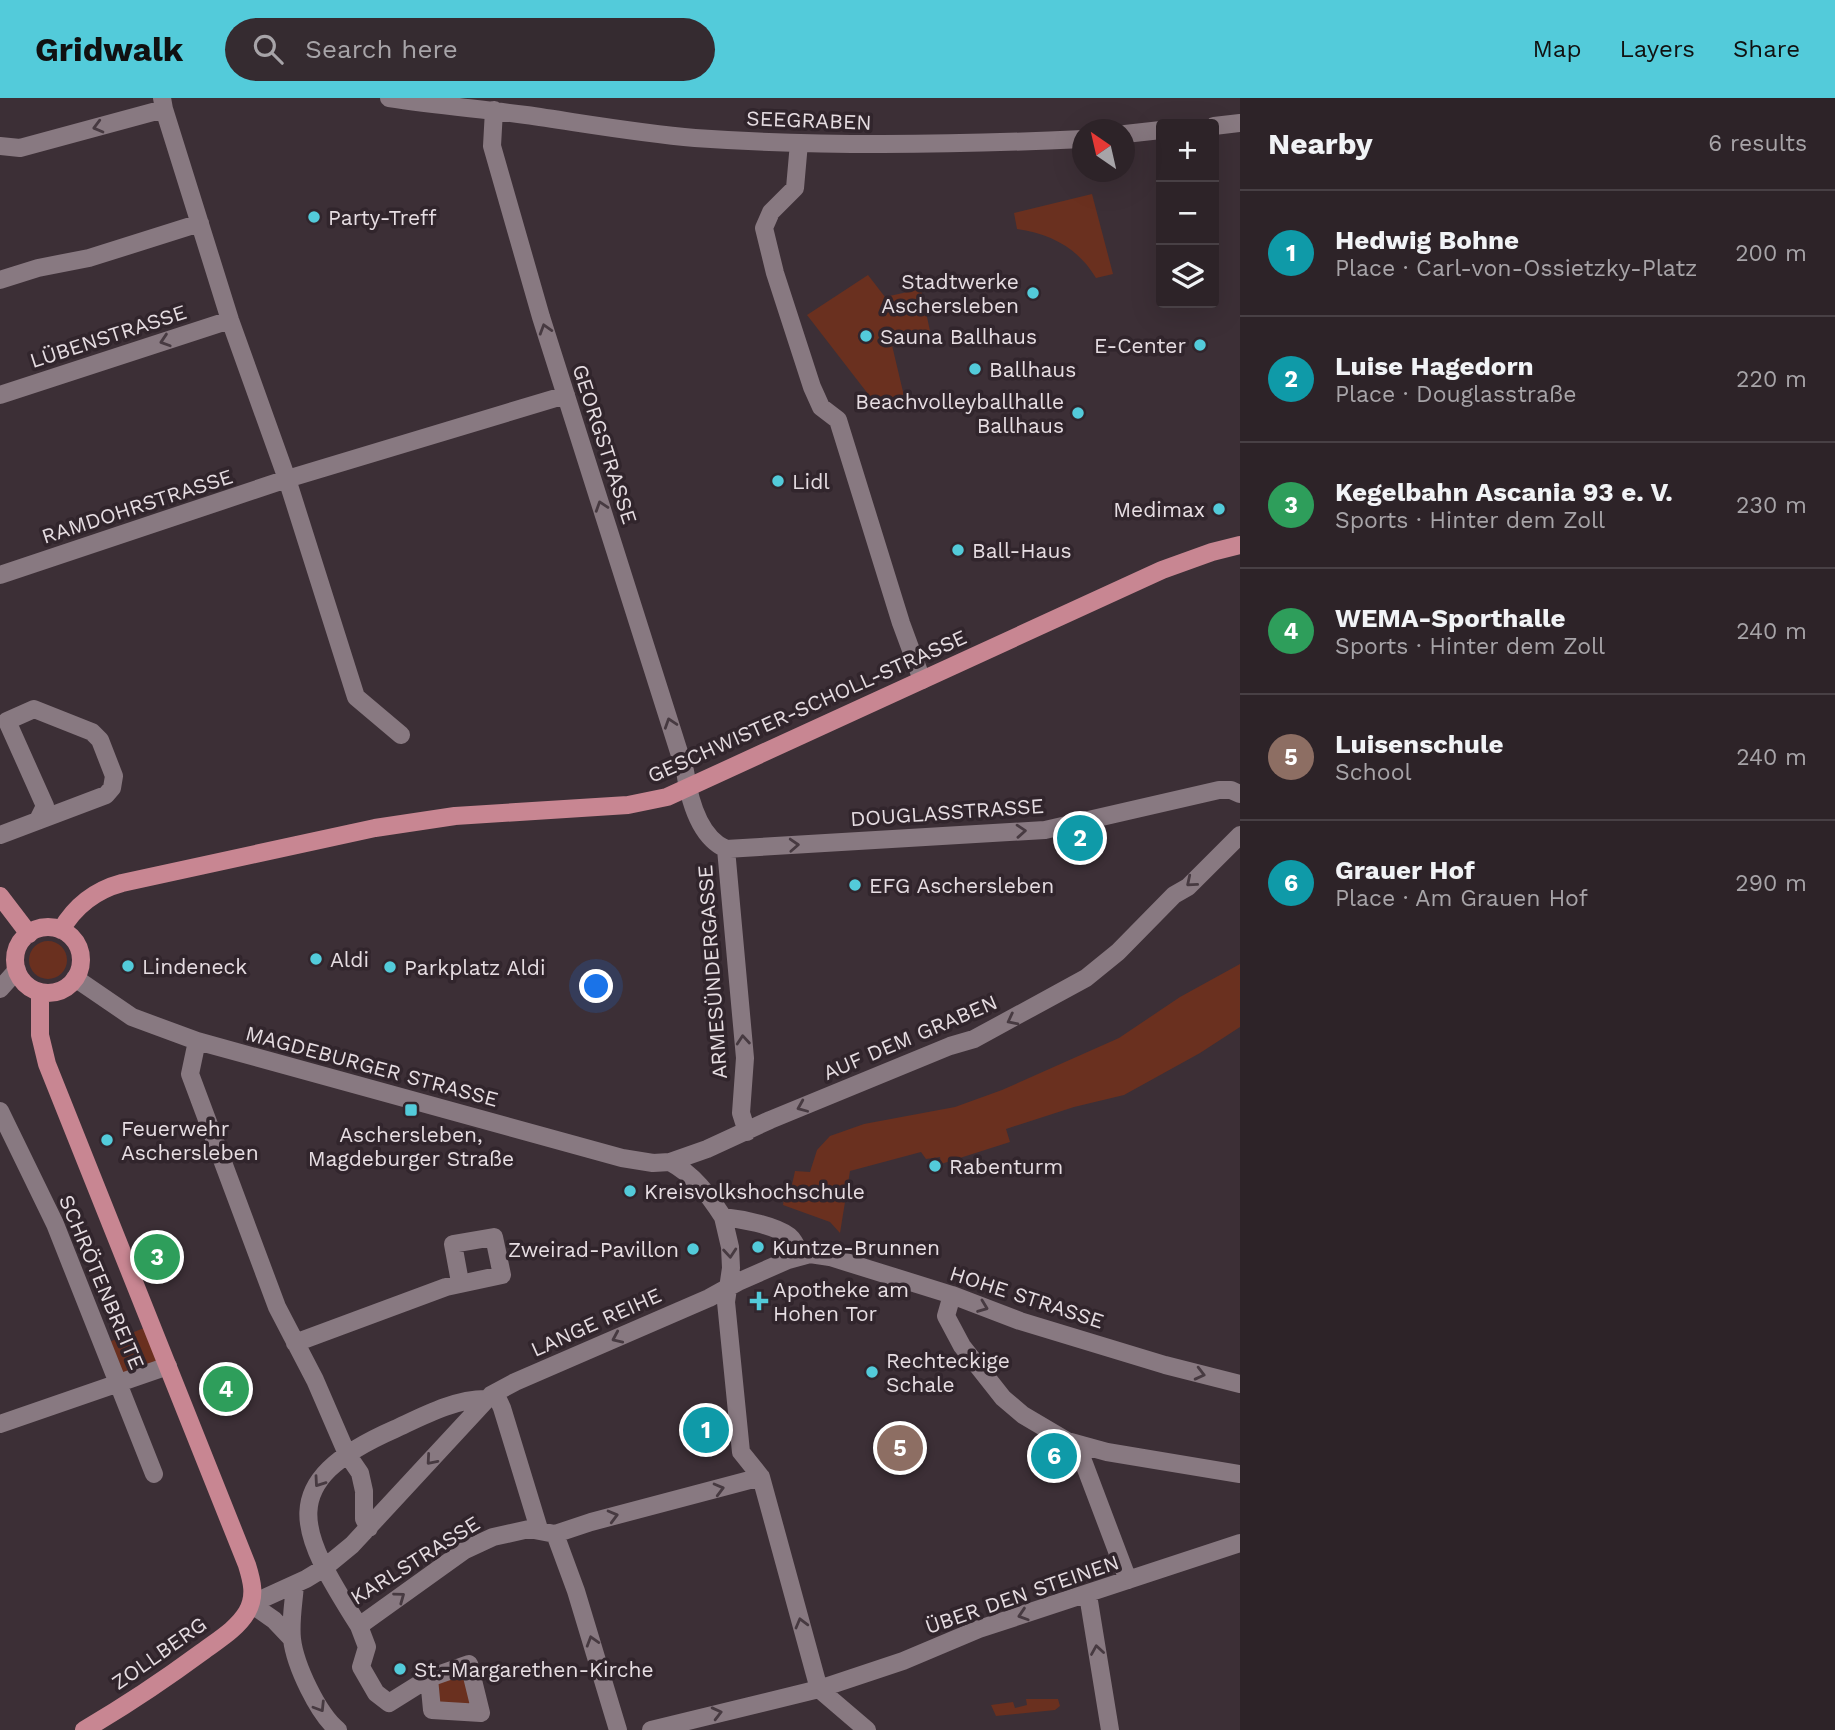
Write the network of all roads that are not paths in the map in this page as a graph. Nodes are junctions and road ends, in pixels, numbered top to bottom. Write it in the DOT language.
graph roads {
  1 [pos="389,98"];
  2 [pos="163,104"];
  3 [pos="494,110"];
  4 [pos="1240,123"];
  5 [pos="1219,125"];
  6 [pos="1156,131"];
  7 [pos="1135,133"];
  8 [pos="1072,139"];
  9 [pos="799,143"];
  10 [pos="0,146"];
  11 [pos="200,223"];
  12 [pos="0,280"];
  13 [pos="230,320"];
  14 [pos="566,394"];
  15 [pos="0,395"];
  16 [pos="287,480"];
  17 [pos="1240,545"];
  18 [pos="0,575"];
  19 [pos="922,680"];
  20 [pos="401,736"];
  21 [pos="687,789"];
  22 [pos="1240,794"];
  23 [pos="38,820"];
  24 [pos="0,835"];
  25 [pos="1240,835"];
  26 [pos="726,849"];
  27 [pos="0,896"];
  28 [pos="61,930"];
  29 [pos="29,934"];
  30 [pos="17,970"];
  31 [pos="75,978"];
  32 [pos="0,989"];
  33 [pos="40,992"];
  34 [pos="197,1041"];
  35 [pos="0,1111"];
  36 [pos="747,1132"];
  37 [pos="707,1149"];
  38 [pos="670,1162"];
  39 [pos="701,1186"];
  40 [pos="723,1217"];
  41 [pos="801,1256"];
  42 [pos="460,1282"];
  43 [pos="726,1290"];
  44 [pos="952,1295"];
  45 [pos="295,1343"];
  46 [pos="168,1366"];
  47 [pos="120,1383"];
  48 [pos="1240,1384"];
  49 [pos="490,1396"];
  50 [pos="0,1424"];
  51 [pos="1077,1445"];
  52 [pos="347,1454"];
  53 [pos="154,1474"];
  54 [pos="1240,1474"];
  55 [pos="761,1477"];
  56 [pos="369,1528"];
  57 [pos="547,1531"];
  58 [pos="1240,1543"];
  59 [pos="324,1569"];
  60 [pos="1128,1580"];
  61 [pos="295,1584"];
  62 [pos="1088,1595"];
  63 [pos="251,1604"];
  64 [pos="359,1626"];
  65 [pos="292,1639"];
  66 [pos="429,1678"];
  67 [pos="819,1689"];
  68 [pos="84,1730"];
  69 [pos="338,1730"];
  70 [pos="618,1730"];
  71 [pos="651,1730"];
  72 [pos="867,1730"];
  73 [pos="1110,1730"];
  1 -- 3 [label="street, SEEGRABEN"];
  2 -- 10 [label="street, one-way"];
  2 -- 11 [label="street"];
  3 -- 9 [label="street, SEEGRABEN"];
  14 -- 3 [label="street, GEORGSTRASSE, one-way"];
  4 -- 5 [label="street"];
  6 -- 7 [label="street"];
  8 -- 9 [label="street, SEEGRABEN"];
  9 -- 19 [label="street"];
  11 -- 12 [label="street"];
  11 -- 13 [label="street"];
  13 -- 15 [label="street, LÜBENSTRASSE, one-way"];
  13 -- 16 [label="street"];
  14 -- 16 [label="street, RAMDOHRSTRASSE"];
  21 -- 14 [label="street, GEORGSTRASSE, one-way"];
  16 -- 18 [label="street, RAMDOHRSTRASSE"];
  16 -- 20 [label="street"];
  17 -- 19 [label="main road, GESCHWISTER-SCHOLL-STRASSE"];
  19 -- 21 [label="main road, GESCHWISTER-SCHOLL-STRASSE"];
  21 -- 26 [label="street"];
  21 -- 28 [label="main road, GESCHWISTER-SCHOLL-STRASSE"];
  26 -- 22 [label="street, DOUGLASSTRASSE, one-way"];
  23 -- 23 [label="street"];
  23 -- 24 [label="street"];
  25 -- 36 [label="street, AUF DEM GRABEN, one-way"];
  36 -- 26 [label="street, ARMESÜNDERGASSE, one-way"];
  27 -- 29 [label="main road"];
  28 -- 29 [label="main road"];
  28 -- 31 [label="main road"];
  29 -- 30 [label="main road"];
  30 -- 32 [label="street"];
  30 -- 33 [label="main road"];
  31 -- 33 [label="main road"];
  31 -- 34 [label="street, MAGDEBURGER STRASSE"];
  33 -- 46 [label="main road"];
  34 -- 38 [label="street, MAGDEBURGER STRASSE"];
  34 -- 45 [label="street"];
  35 -- 47 [label="street, SCHRÖTENBREITE"];
  36 -- 37 [label="street, AUF DEM GRABEN"];
  37 -- 38 [label="street, AUF DEM GRABEN"];
  37 -- 39 [label="street"];
  38 -- 39 [label="street"];
  39 -- 40 [label="street"];
  40 -- 41 [label="street"];
  40 -- 43 [label="street, one-way"];
  41 -- 43 [label="street, LANGE REIHE"];
  41 -- 44 [label="street, HOHE STRASSE"];
  42 -- 45 [label="street"];
  43 -- 49 [label="street, LANGE REIHE, one-way"];
  43 -- 55 [label="street"];
  44 -- 48 [label="street, HOHE STRASSE, one-way"];
  44 -- 51 [label="street"];
  45 -- 52 [label="street"];
  46 -- 47 [label="street"];
  46 -- 63 [label="main road"];
  47 -- 50 [label="street"];
  47 -- 53 [label="street, SCHRÖTENBREITE"];
  49 -- 52 [label="street, LANGE REIHE"];
  49 -- 56 [label="street, LANGE REIHE, one-way"];
  49 -- 57 [label="street"];
  51 -- 54 [label="street"];
  51 -- 60 [label="street"];
  52 -- 56 [label="street"];
  52 -- 59 [label="street, LANGE REIHE, one-way"];
  57 -- 55 [label="street, KARLSTRASSE, one-way"];
  67 -- 55 [label="street, one-way"];
  56 -- 59 [label="street, LANGE REIHE"];
  64 -- 57 [label="street, KARLSTRASSE, one-way"];
  70 -- 57 [label="street, one-way"];
  58 -- 60 [label="street, ÜBER DEN STEINEN"];
  59 -- 61 [label="street, LANGE REIHE"];
  59 -- 64 [label="street, KARLSTRASSE"];
  60 -- 62 [label="street, ÜBER DEN STEINEN"];
  61 -- 63 [label="street, LANGE REIHE"];
  61 -- 65 [label="street"];
  62 -- 67 [label="street, ÜBER DEN STEINEN, one-way"];
  73 -- 62 [label="street, one-way"];
  63 -- 65 [label="street"];
  63 -- 68 [label="main road, ZOLLBERG"];
  64 -- 66 [label="street"];
  65 -- 69 [label="street, one-way"];
  71 -- 67 [label="street, ÜBER DEN STEINEN, one-way"];
  67 -- 72 [label="street"];
}
